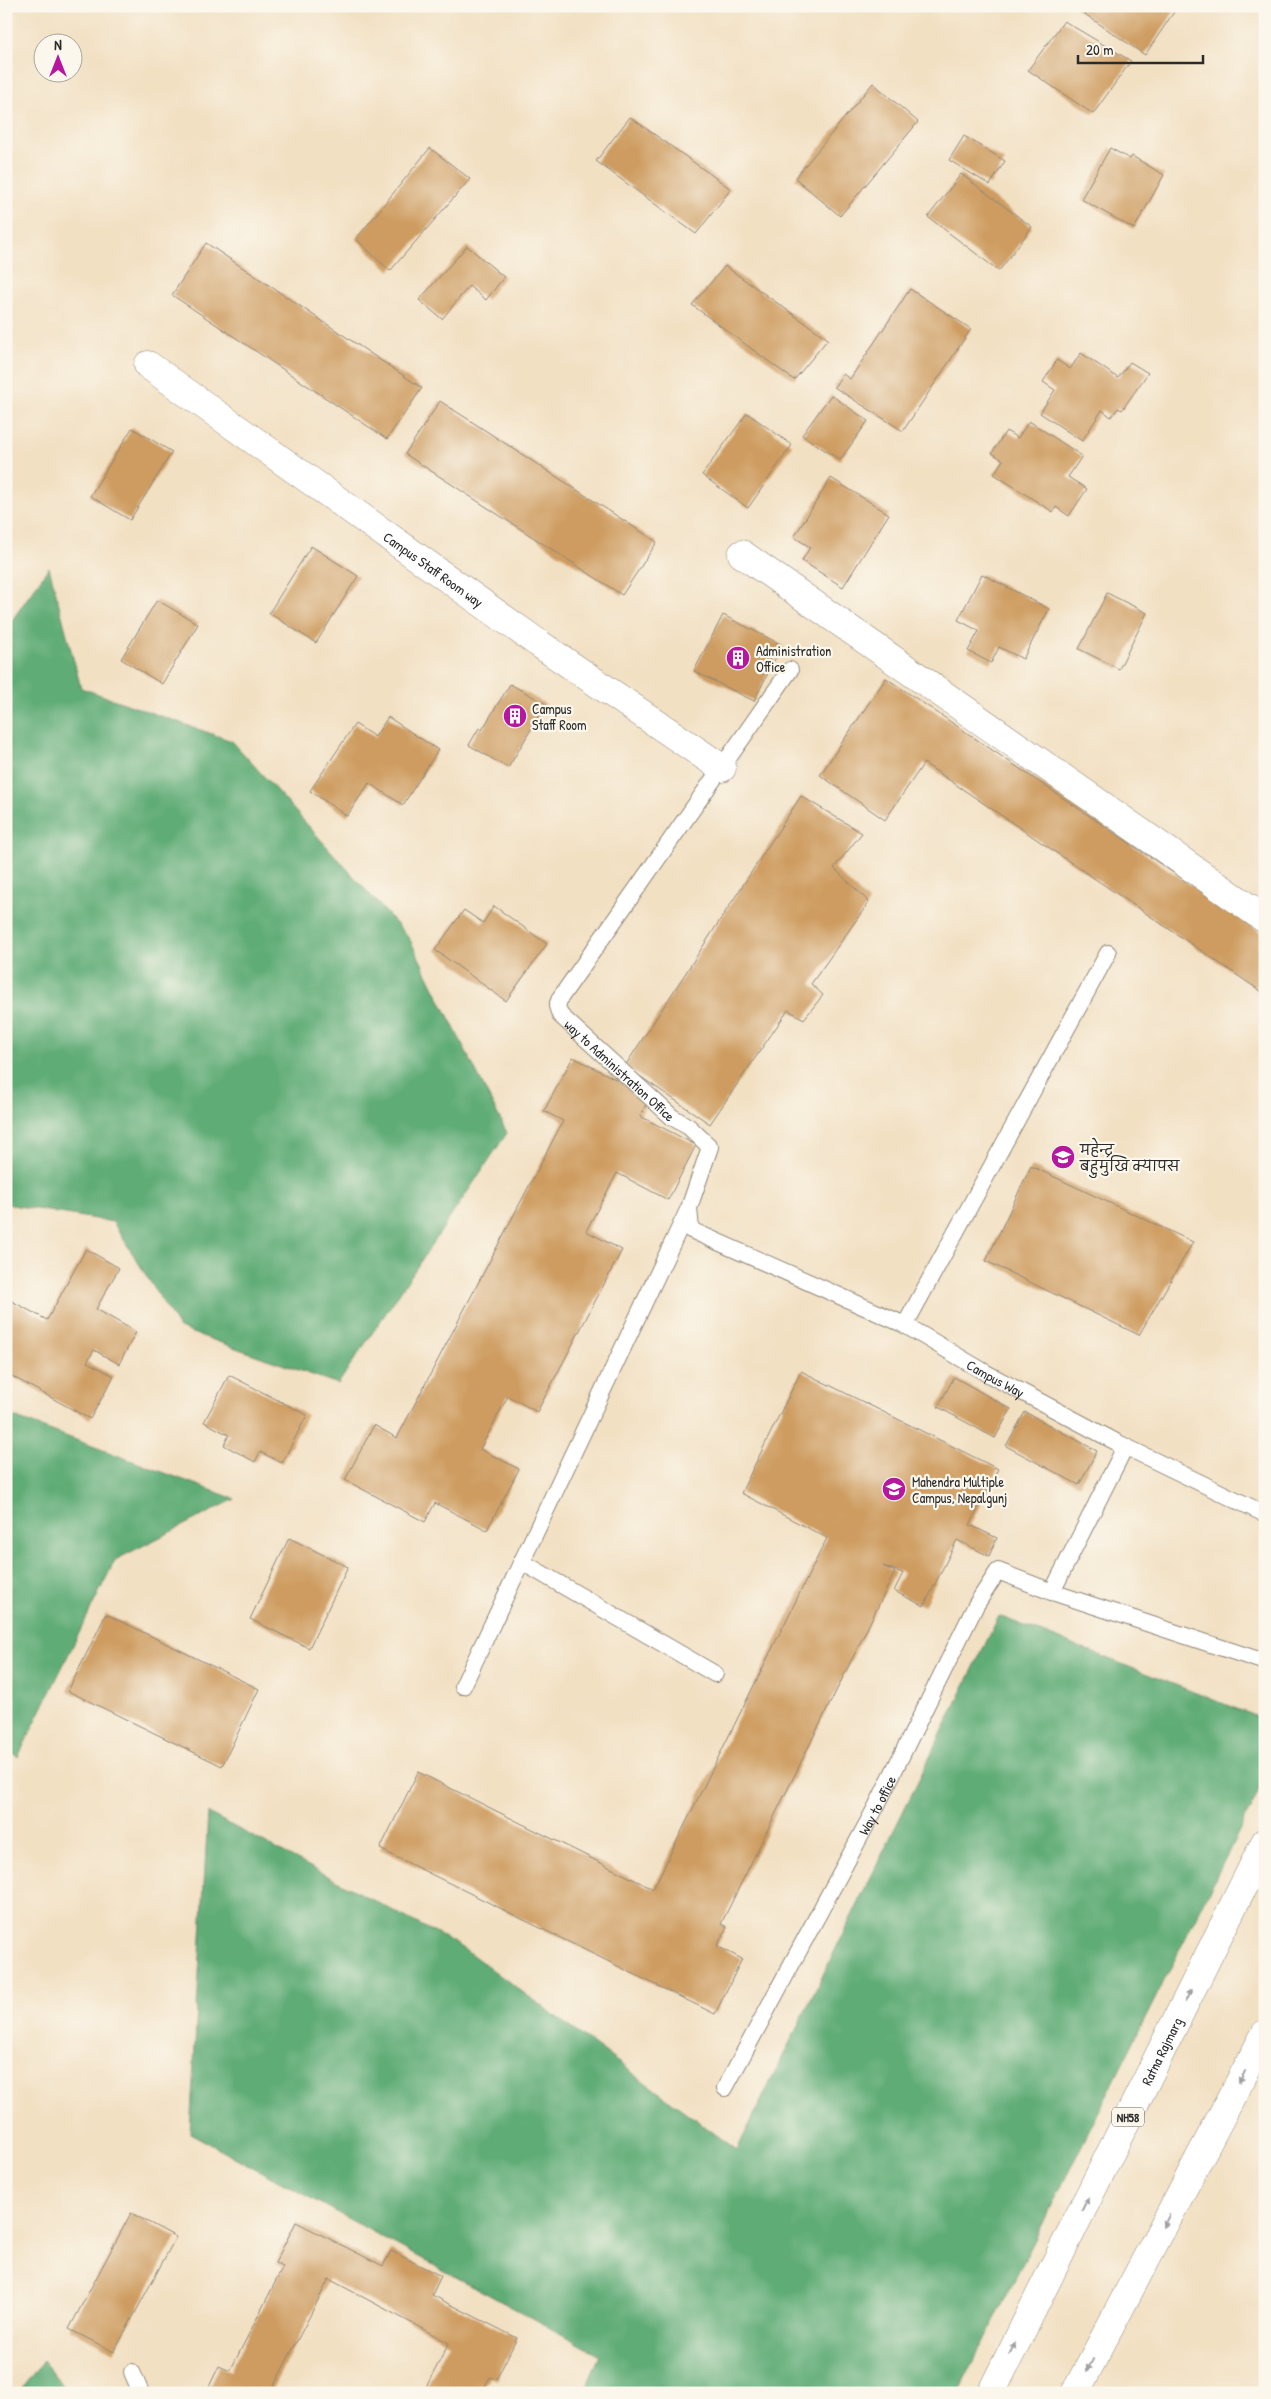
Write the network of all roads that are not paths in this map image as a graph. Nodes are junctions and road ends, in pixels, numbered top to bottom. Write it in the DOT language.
graph roads {
  1 [pos="148,365"];
  2 [pos="742,554"];
  3 [pos="790,670"];
  4 [pos="722,768"];
  5 [pos="1265,919"];
  6 [pos="1108,953"];
  7 [pos="689,1208"];
  8 [pos="905,1325"];
  9 [pos="1118,1443"];
  10 [pos="1265,1514"];
  11 [pos="522,1562"];
  12 [pos="1052,1592"];
  13 [pos="1265,1662"];
  14 [pos="715,1674"];
  15 [pos="463,1686"];
  16 [pos="1265,1842"];
  17 [pos="1265,2034"];
  18 [pos="725,2088"];
  19 [pos="132,2372"];
  20 [pos="141,2393"];
  21 [pos="991,2393"];
  22 [pos="1075,2393"];
  1 -- 4 [label="main road, Campus Staff Room way"];
  2 -- 5 [label="main road"];
  3 -- 4 [label="lane, way to Administration Office"];
  4 -- 7 [label="lane, way to Administration Office"];
  6 -- 8 [label="lane"];
  7 -- 8 [label="lane"];
  7 -- 11 [label="lane"];
  8 -- 9 [label="lane, Campus Way"];
  9 -- 10 [label="lane, Campus Way"];
  9 -- 12 [label="lane"];
  11 -- 14 [label="lane"];
  11 -- 15 [label="lane"];
  12 -- 13 [label="lane"];
  12 -- 18 [label="lane, Way to office"];
  21 -- 16 [label="main road, Ratna Rajmarg / NH58, one-way"];
  17 -- 22 [label="main road, one-way"];
  19 -- 20 [label="lane"];
}
